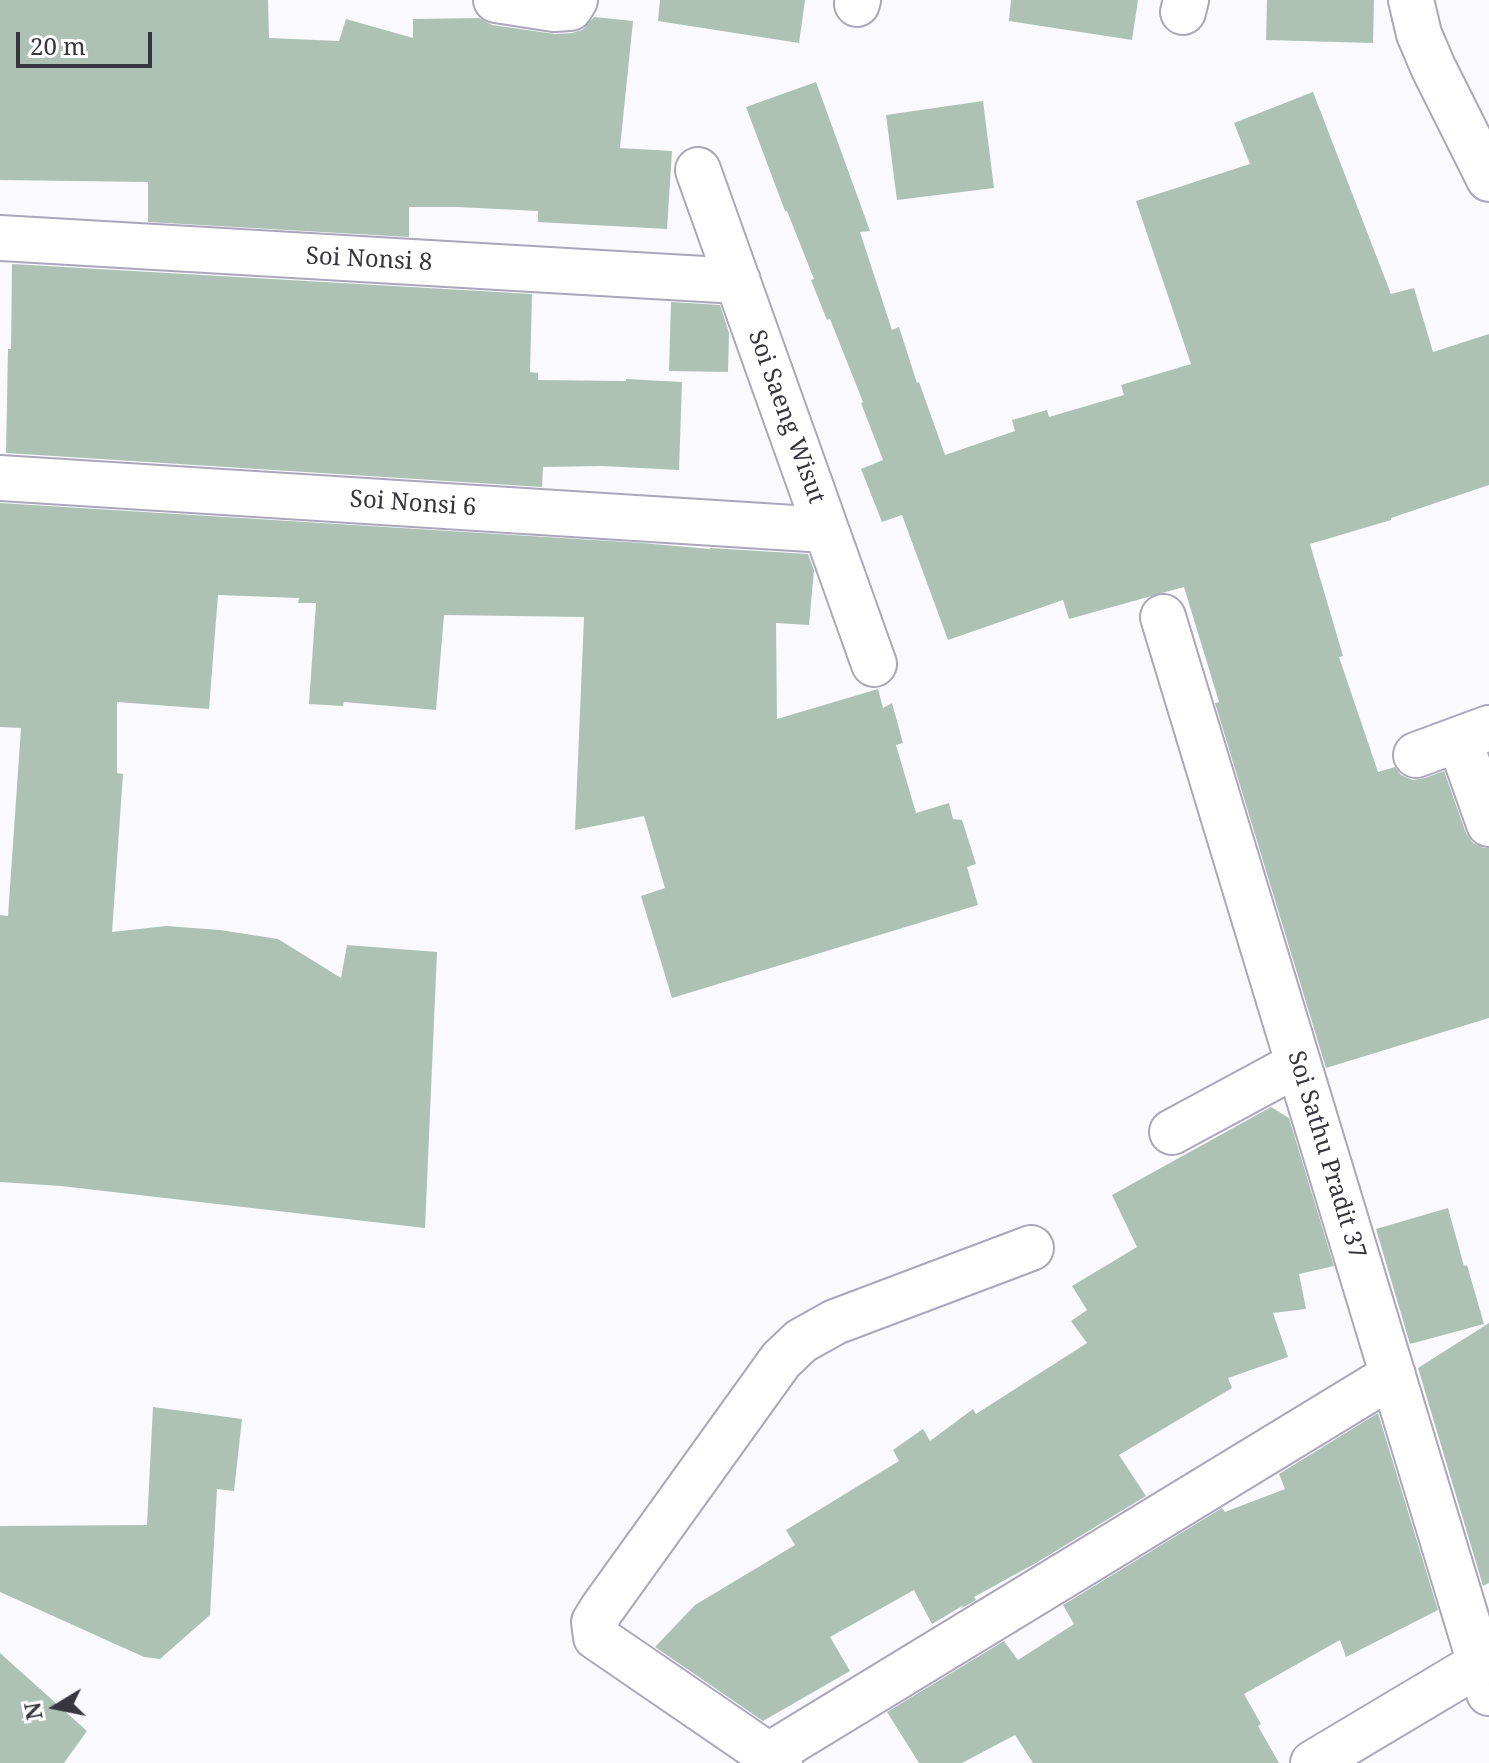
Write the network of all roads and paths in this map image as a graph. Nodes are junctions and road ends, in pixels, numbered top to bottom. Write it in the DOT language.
graph roads {
  1 [pos="496,0"];
  2 [pos="1411,0"];
  3 [pos="572,4"];
  4 [pos="698,170"];
  5 [pos="1489,179"];
  6 [pos="0,238"];
  7 [pos="738,281"];
  8 [pos="0,478"];
  9 [pos="826,530"];
  10 [pos="1163,617"];
  11 [pos="874,664"];
  12 [pos="1474,733"];
  13 [pos="1416,755"];
  14 [pos="1489,824"];
  15 [pos="1298,1064"];
  16 [pos="1172,1132"];
  17 [pos="1031,1248"];
  18 [pos="1393,1375"];
  19 [pos="1484,1679"];
  20 [pos="774,1759"];
  21 [pos="1313,1763"];
  1 -- 3 [label="street"];
  2 -- 5 [label="street"];
  4 -- 7 [label="street, Soi Saeng Wisut"];
  6 -- 7 [label="street, Soi Nonsi 8"];
  7 -- 9 [label="street, Soi Saeng Wisut"];
  8 -- 9 [label="street, Soi Nonsi 6"];
  9 -- 11 [label="street, Soi Saeng Wisut"];
  10 -- 15 [label="street, Soi Sathu Pradit 37"];
  12 -- 13 [label="street"];
  12 -- 14 [label="street"];
  15 -- 16 [label="street"];
  15 -- 18 [label="street, Soi Sathu Pradit 37"];
  17 -- 20 [label="street"];
  18 -- 19 [label="street, Soi Sathu Pradit 37"];
  18 -- 20 [label="street"];
  19 -- 21 [label="street"];
}
